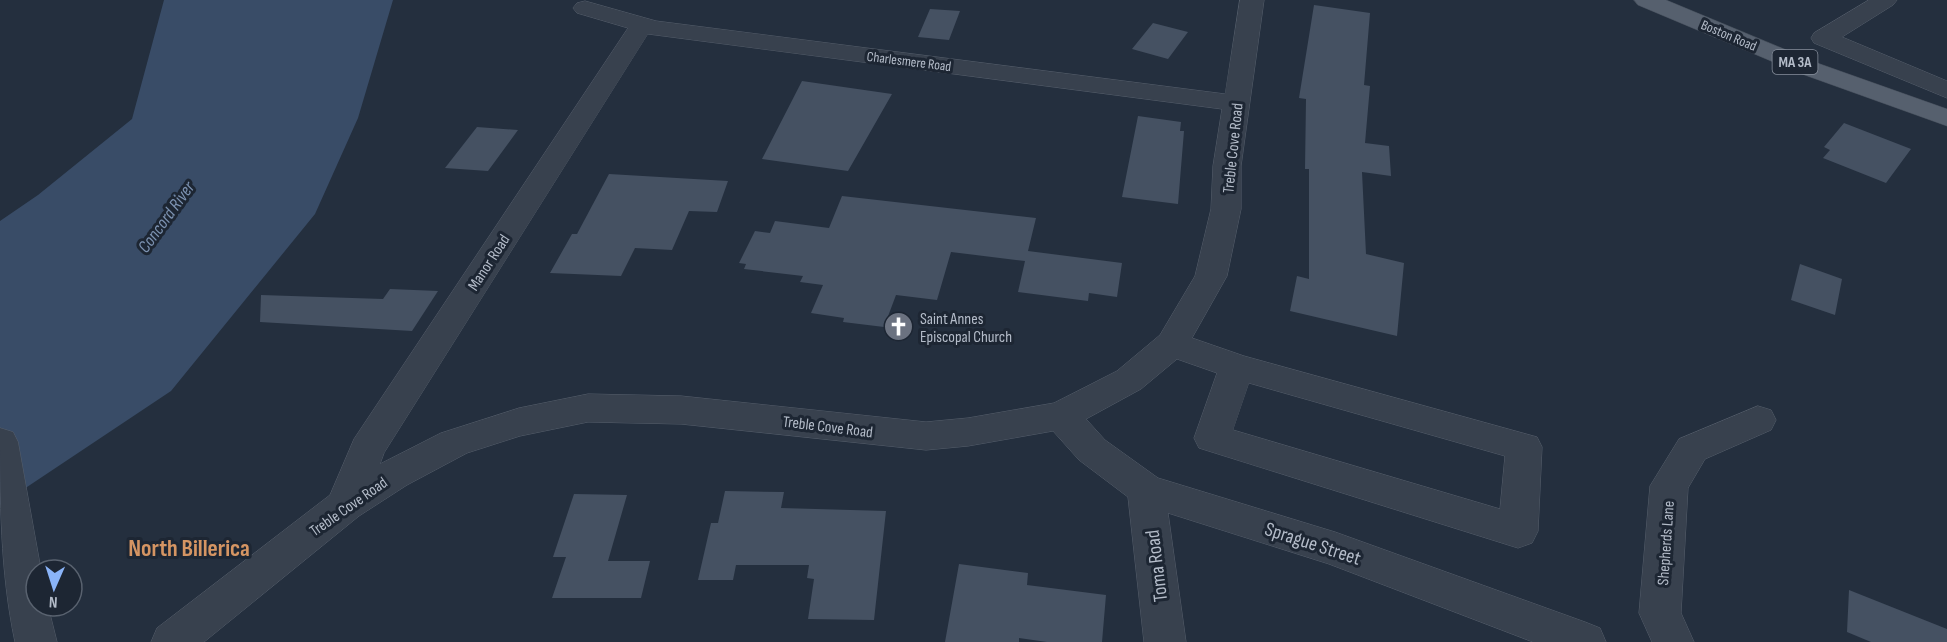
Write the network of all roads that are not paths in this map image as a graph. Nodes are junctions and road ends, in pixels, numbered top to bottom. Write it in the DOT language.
graph roads {
  1 [pos="1252,0"];
  2 [pos="1646,0"];
  3 [pos="1885,0"];
  4 [pos="585,8"];
  5 [pos="642,25"];
  6 [pos="1947,90"];
  7 [pos="1236,103"];
  8 [pos="1947,118"];
  9 [pos="1172,344"];
  10 [pos="1237,367"];
  11 [pos="1061,416"];
  12 [pos="1758,420"];
  13 [pos="0,442"];
  14 [pos="1146,489"];
  15 [pos="345,505"];
  16 [pos="32,628"];
  17 [pos="172,642"];
  18 [pos="1165,642"];
  19 [pos="1585,642"];
  20 [pos="1673,642"];
  1 -- 7 [label="street, Treble Cove Road"];
  2 -- 8 [label="main road, Boston Road / MA 3A"];
  3 -- 6 [label="street"];
  4 -- 5 [label="street, Charlesmere Road"];
  5 -- 7 [label="street, Charlesmere Road"];
  5 -- 15 [label="street, Manor Road"];
  7 -- 9 [label="street, Treble Cove Road"];
  9 -- 10 [label="street"];
  9 -- 11 [label="street, Treble Cove Road"];
  10 -- 10 [label="street"];
  11 -- 14 [label="street, Sprague Street"];
  11 -- 15 [label="street, Treble Cove Road"];
  12 -- 20 [label="street, Shepherds Lane"];
  13 -- 16 [label="street"];
  14 -- 18 [label="street, Toma Road"];
  14 -- 19 [label="street, Sprague Street"];
  15 -- 17 [label="street, Treble Cove Road"];
}
